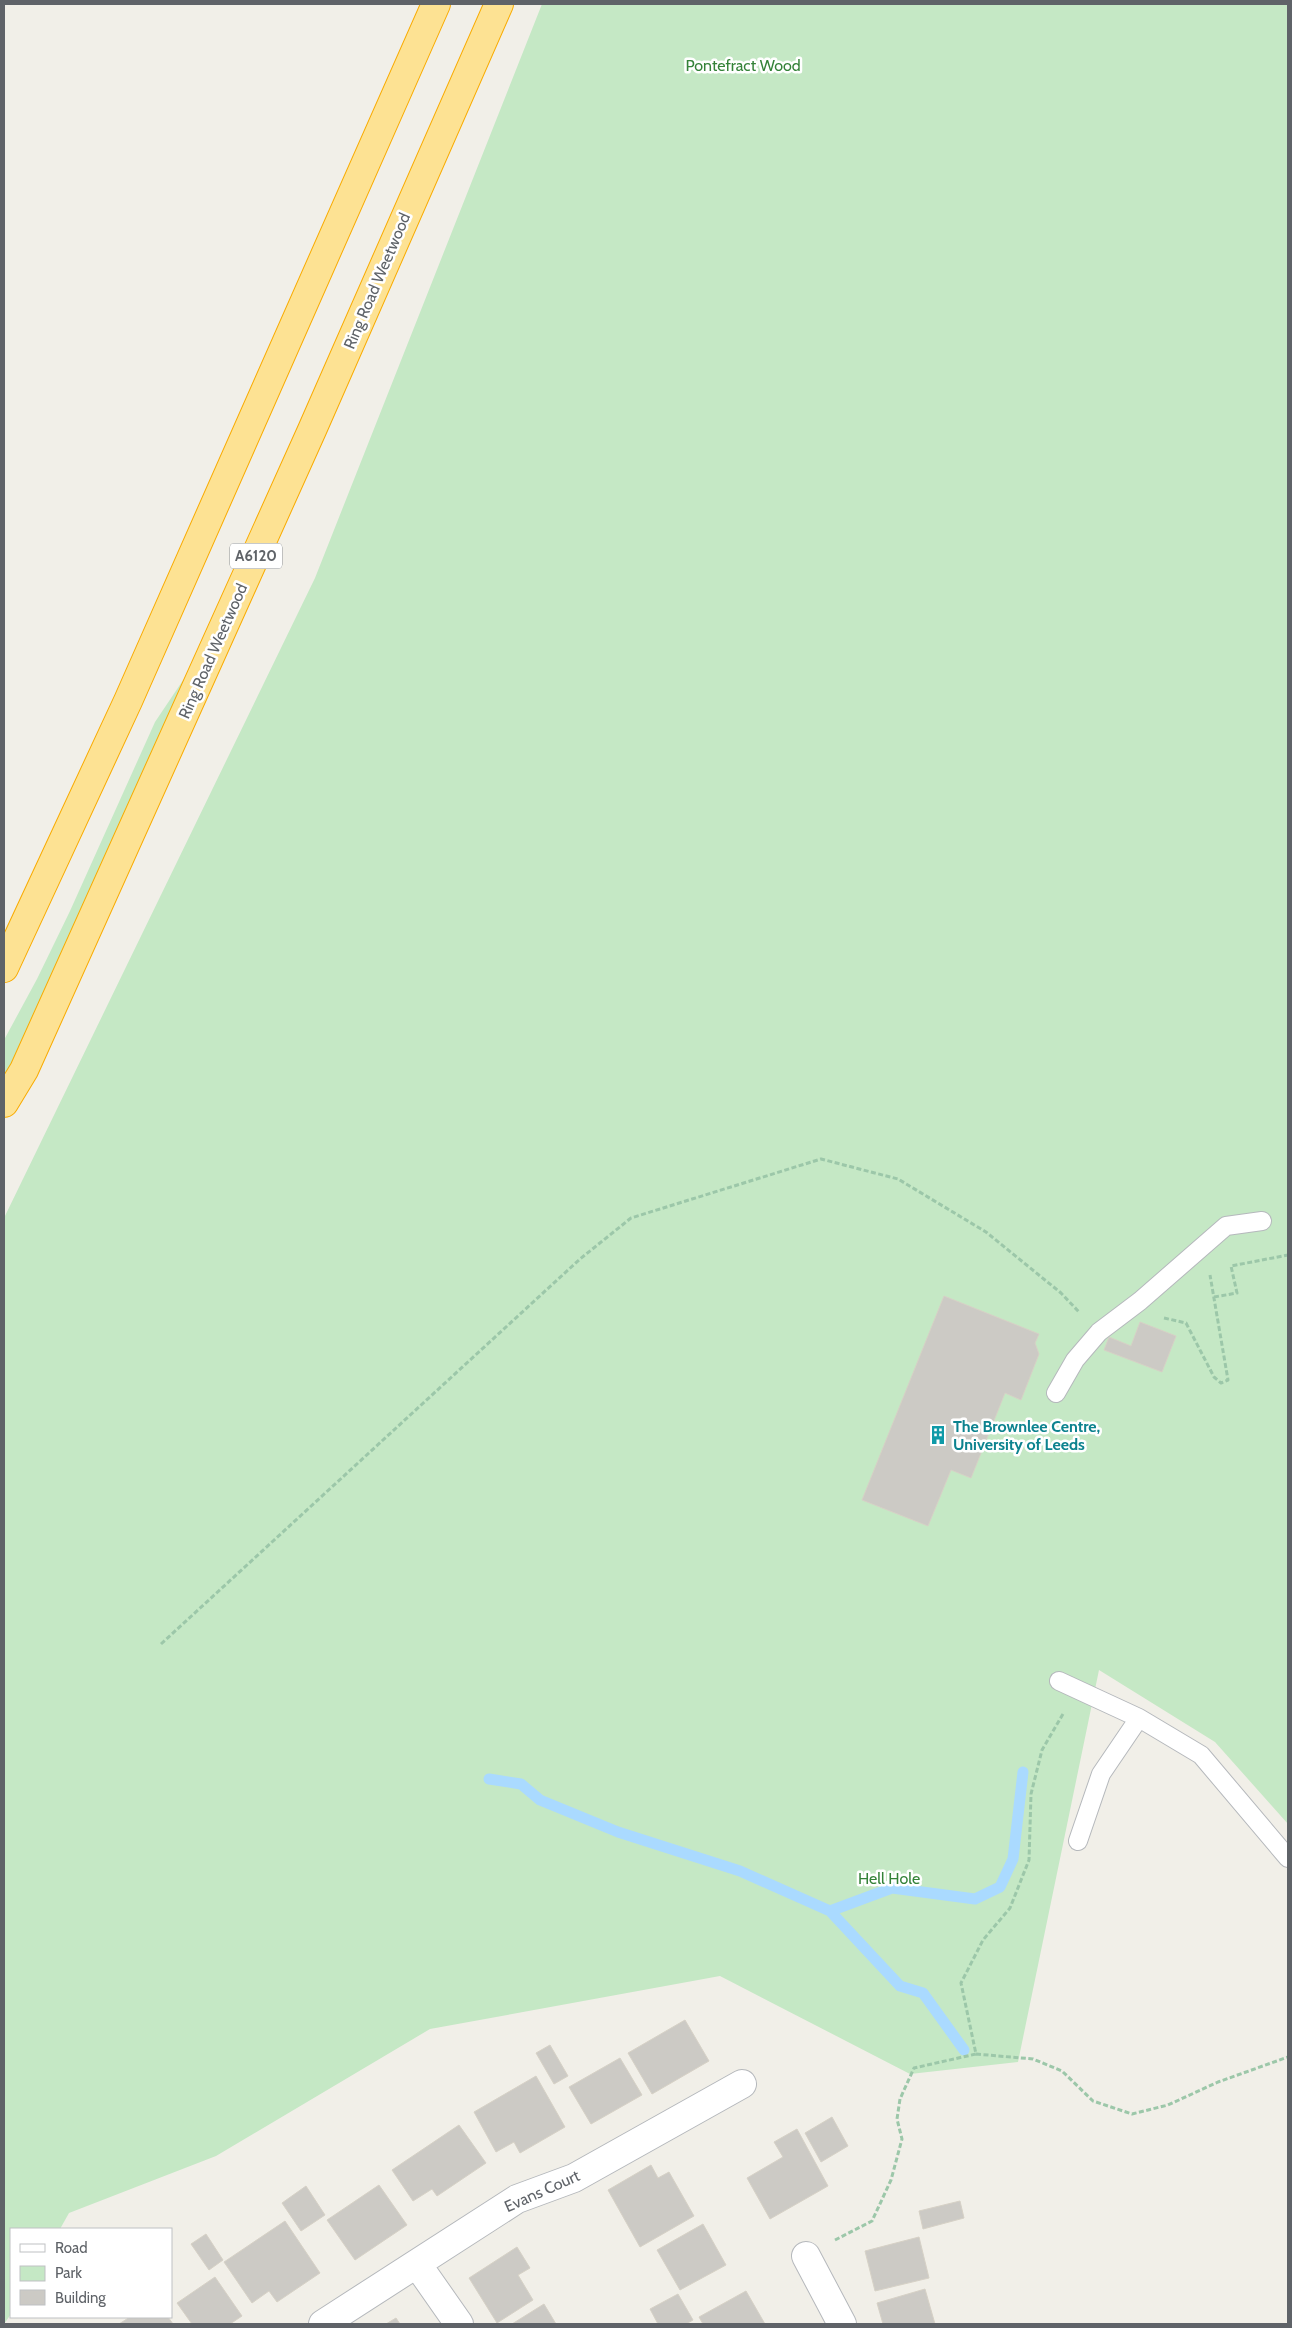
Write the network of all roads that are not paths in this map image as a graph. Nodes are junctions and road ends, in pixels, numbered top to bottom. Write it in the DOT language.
graph roads {
  1 [pos="436,4"];
  2 [pos="499,4"];
  3 [pos="4,968"];
  4 [pos="4,1103"];
  5 [pos="1262,1221"];
  6 [pos="1056,1393"];
  7 [pos="1059,1681"];
  8 [pos="1139,1718"];
  9 [pos="1078,1841"];
  10 [pos="1288,1858"];
  11 [pos="742,2084"];
  12 [pos="806,2256"];
  13 [pos="417,2264"];
  14 [pos="323,2324"];
  15 [pos="459,2324"];
  16 [pos="842,2324"];
  1 -- 3 [label="highway"];
  2 -- 4 [label="highway, Ring Road Weetwood / A6120"];
  5 -- 6 [label="lane"];
  7 -- 8 [label="lane"];
  8 -- 9 [label="lane"];
  8 -- 10 [label="lane"];
  11 -- 13 [label="street, Evans Court"];
  12 -- 16 [label="street"];
  13 -- 14 [label="street, Evans Court"];
  13 -- 15 [label="street"];
}
